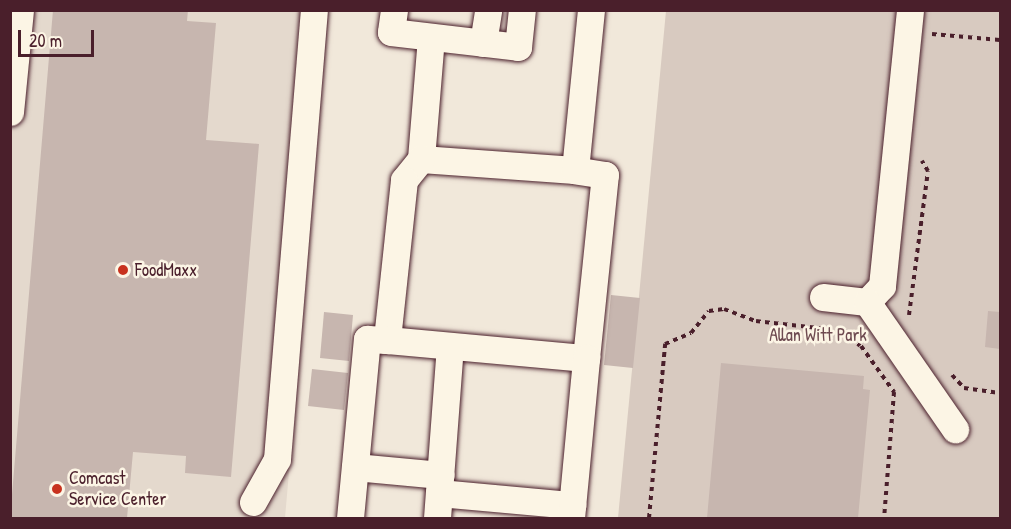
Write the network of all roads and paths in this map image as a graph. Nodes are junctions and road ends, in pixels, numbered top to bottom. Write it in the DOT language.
graph roads {
  1 [pos="20,10"];
  2 [pos="314,10"];
  3 [pos="394,10"];
  4 [pos="488,10"];
  5 [pos="522,10"];
  6 [pos="591,10"];
  7 [pos="916,22"];
  8 [pos="431,36"];
  9 [pos="1000,40"];
  10 [pos="483,43"];
  11 [pos="10,112"];
  12 [pos="920,157"];
  13 [pos="421,159"];
  14 [pos="575,170"];
  15 [pos="823,297"];
  16 [pos="867,302"];
  17 [pos="892,338"];
  18 [pos="387,340"];
  19 [pos="450,346"];
  20 [pos="860,346"];
  21 [pos="586,358"];
  22 [pos="949,373"];
  23 [pos="1000,393"];
  24 [pos="955,429"];
  25 [pos="355,467"];
  26 [pos="439,496"];
  27 [pos="253,502"];
  28 [pos="572,512"];
  29 [pos="350,519"];
  30 [pos="649,519"];
  31 [pos="884,519"];
  1 -- 11 [label="lane"];
  2 -- 27 [label="lane"];
  3 -- 8 [label="lane"];
  4 -- 10 [label="lane"];
  5 -- 10 [label="lane"];
  6 -- 14 [label="lane"];
  7 -- 9 [label="path"];
  7 -- 16 [label="lane"];
  8 -- 10 [label="lane"];
  8 -- 13 [label="lane"];
  12 -- 17 [label="path"];
  13 -- 14 [label="lane"];
  13 -- 18 [label="lane"];
  14 -- 21 [label="lane"];
  15 -- 16 [label="lane"];
  16 -- 17 [label="lane"];
  17 -- 20 [label="path"];
  17 -- 24 [label="lane"];
  18 -- 19 [label="lane"];
  18 -- 25 [label="lane"];
  19 -- 21 [label="lane"];
  19 -- 26 [label="lane"];
  20 -- 30 [label="path"];
  20 -- 31 [label="path"];
  21 -- 28 [label="lane"];
  22 -- 23 [label="path"];
  25 -- 26 [label="lane"];
  25 -- 29 [label="lane"];
  26 -- 28 [label="lane"];
}
